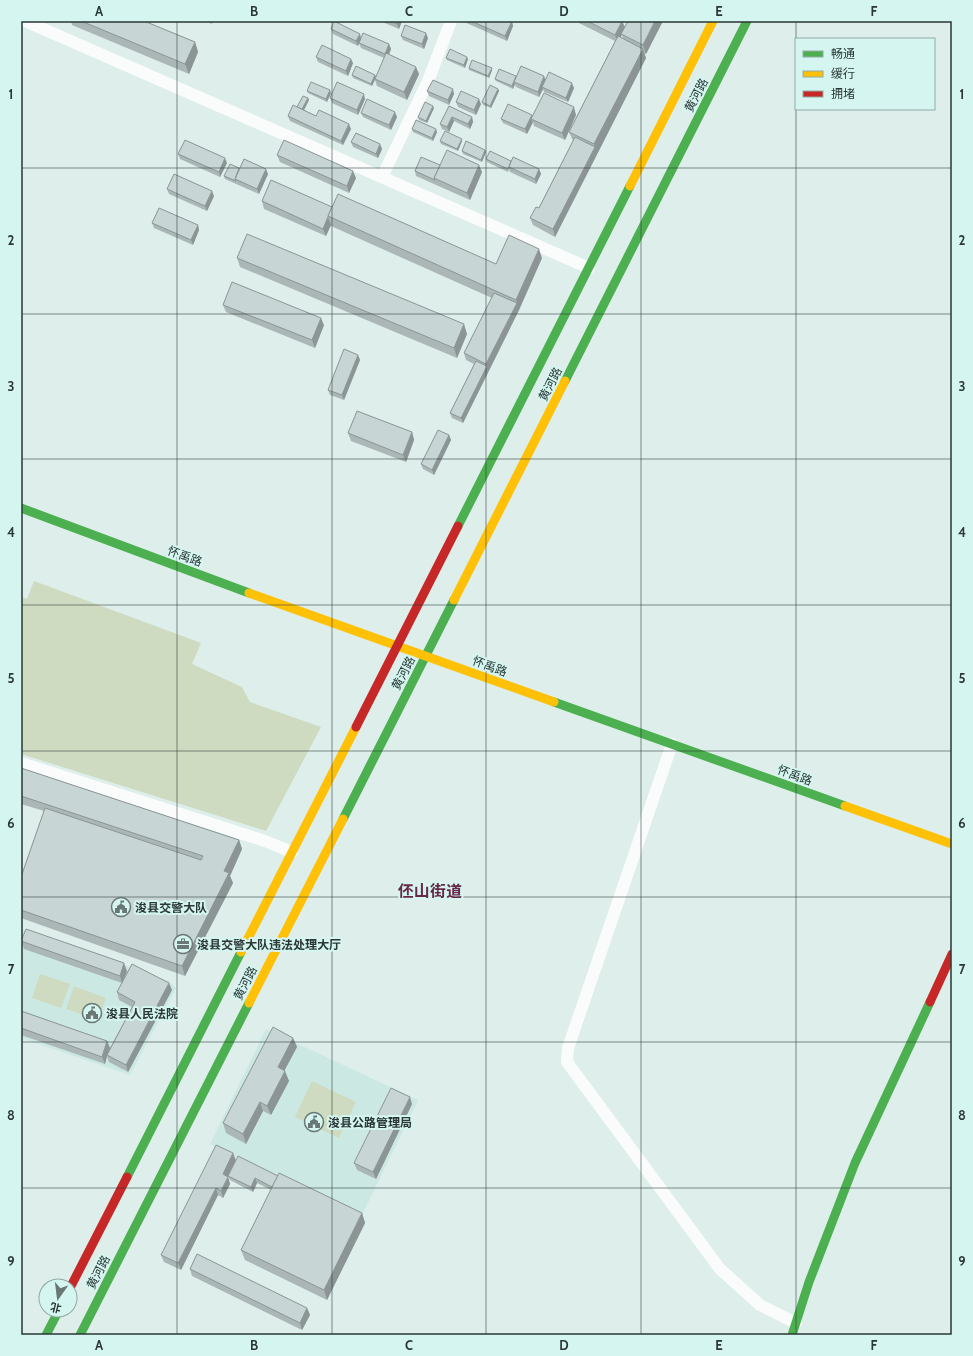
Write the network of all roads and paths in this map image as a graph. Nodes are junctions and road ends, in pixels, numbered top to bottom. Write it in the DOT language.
graph roads {
  1 [pos="25,21"];
  2 [pos="451,21"];
  3 [pos="713,21"];
  4 [pos="747,21"];
  5 [pos="382,177"];
  6 [pos="589,268"];
  7 [pos="21,508"];
  8 [pos="397,646"];
  9 [pos="425,656"];
  10 [pos="672,744"];
  11 [pos="21,763"];
  12 [pos="952,844"];
  13 [pos="292,852"];
  14 [pos="952,954"];
  15 [pos="75,1278"];
  16 [pos="55,1318"];
  17 [pos="796,1323"];
  18 [pos="46,1335"];
  19 [pos="80,1335"];
  20 [pos="792,1335"];
  1 -- 5 [label="street"];
  2 -- 5 [label="street"];
  3 -- 6 [label="main road, 黄河路"];
  4 -- 9 [label="main road, 黄河路"];
  5 -- 6 [label="street"];
  6 -- 8 [label="main road, 黄河路"];
  7 -- 8 [label="main road, 怀禹路"];
  8 -- 9 [label="main road, 怀禹路"];
  8 -- 13 [label="main road, 黄河路"];
  9 -- 10 [label="main road, 怀禹路"];
  9 -- 19 [label="main road, 黄河路"];
  10 -- 12 [label="main road, 怀禹路"];
  10 -- 17 [label="street"];
  11 -- 13 [label="street"];
  13 -- 15 [label="main road, 黄河路"];
  14 -- 17 [label="main road"];
  16 -- 18 [label="main road"];
  17 -- 20 [label="main road"];
}
